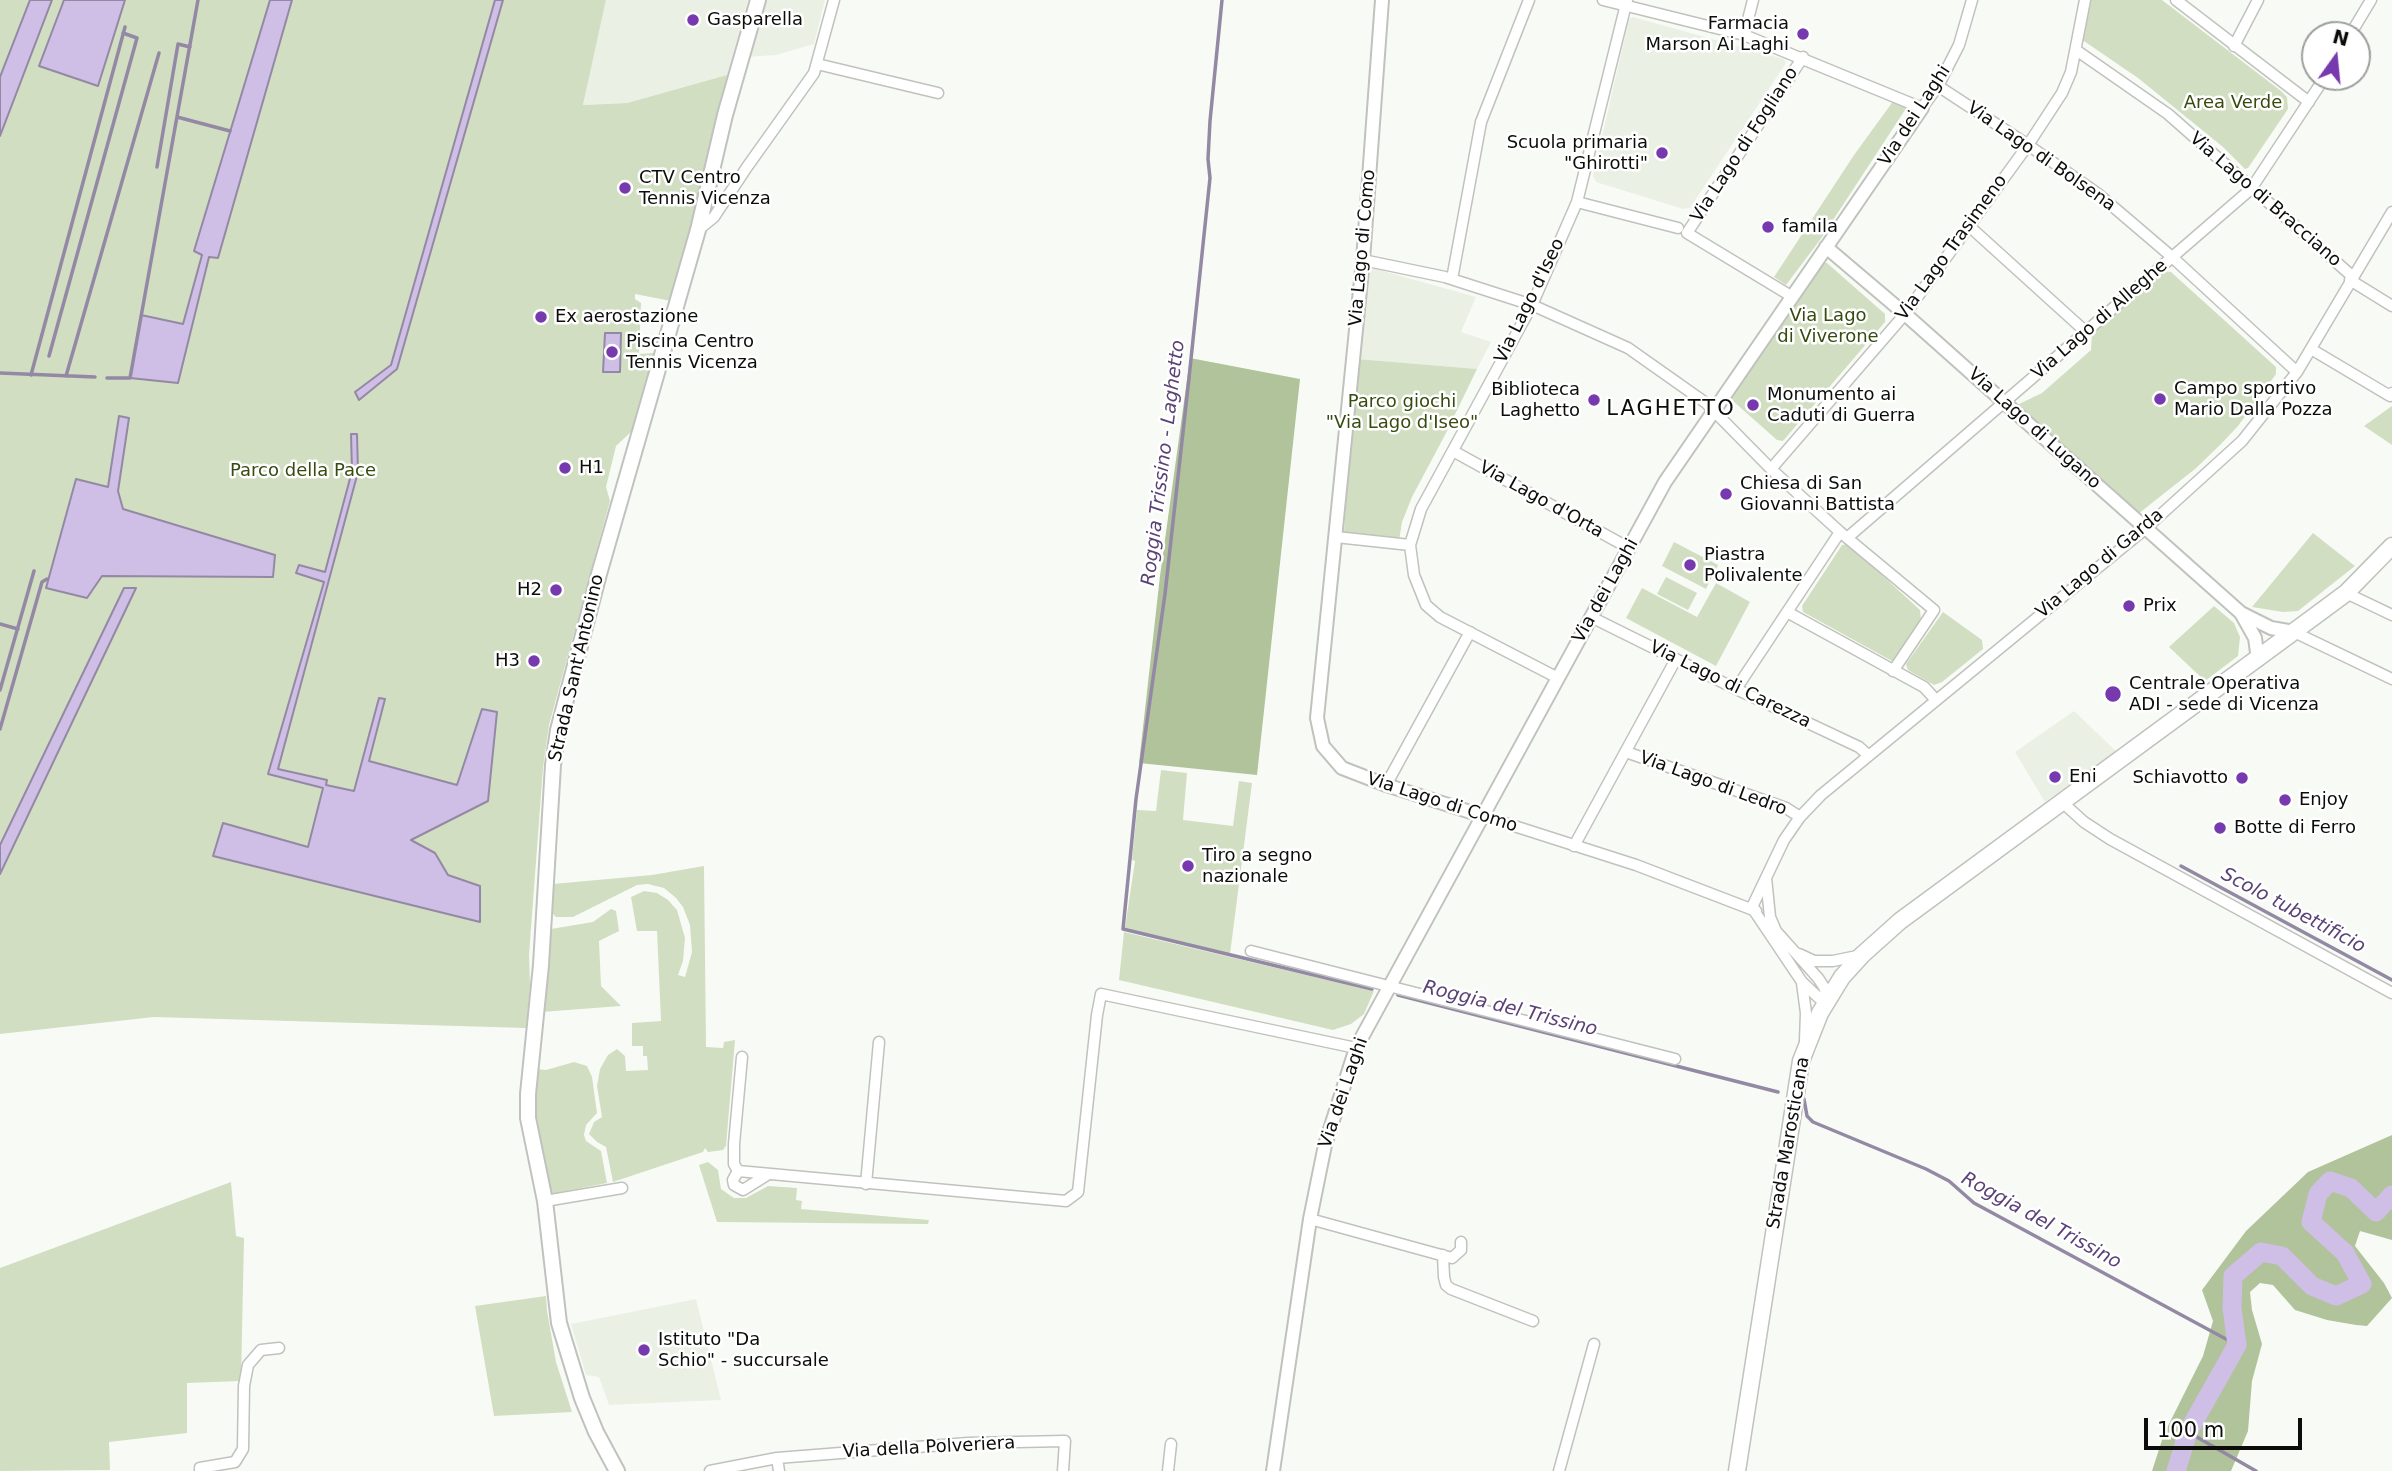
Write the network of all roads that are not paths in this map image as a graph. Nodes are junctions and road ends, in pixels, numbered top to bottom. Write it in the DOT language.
graph roads {
  1 [pos="758,0"];
  2 [pos="834,0"];
  3 [pos="1382,0"];
  4 [pos="1529,0"];
  5 [pos="1603,0"];
  6 [pos="1753,0"];
  7 [pos="2085,0"];
  8 [pos="2176,0"];
  9 [pos="2258,0"];
  10 [pos="2371,0"];
  11 [pos="1970,1"];
  12 [pos="1627,3"];
  13 [pos="2358,21"];
  14 [pos="1744,35"];
  15 [pos="2234,46"];
  16 [pos="2076,50"];
  17 [pos="1803,58"];
  18 [pos="817,64"];
  19 [pos="1938,86"];
  20 [pos="2316,91"];
  21 [pos="938,93"];
  22 [pos="2309,102"];
  23 [pos="1922,108"];
  24 [pos="2028,145"];
  25 [pos="2251,189"];
  26 [pos="1577,202"];
  27 [pos="2392,214"];
  28 [pos="1969,226"];
  29 [pos="698,230"];
  30 [pos="1683,231"];
  31 [pos="1826,247"];
  32 [pos="2172,257"];
  33 [pos="1363,260"];
  34 [pos="2351,278"];
  35 [pos="1452,279"];
  36 [pos="1791,296"];
  37 [pos="1532,305"];
  38 [pos="2392,306"];
  39 [pos="1905,314"];
  40 [pos="2086,332"];
  41 [pos="2311,349"];
  42 [pos="2297,372"];
  43 [pos="2392,393"];
  44 [pos="2004,403"];
  45 [pos="1713,410"];
  46 [pos="1453,451"];
  47 [pos="1771,469"];
  48 [pos="2145,528"];
  49 [pos="1844,535"];
  50 [pos="1336,537"];
  51 [pos="1410,545"];
  52 [pos="2392,546"];
  53 [pos="1629,548"];
  54 [pos="2346,593"];
  55 [pos="1787,612"];
  56 [pos="2241,613"];
  57 [pos="2392,615"];
  58 [pos="1591,617"];
  59 [pos="1470,632"];
  60 [pos="2294,632"];
  61 [pos="1676,659"];
  62 [pos="2258,660"];
  63 [pos="1893,671"];
  64 [pos="1558,678"];
  65 [pos="2392,679"];
  66 [pos="1736,689"];
  67 [pos="1936,699"];
  68 [pos="1626,752"];
  69 [pos="1868,755"];
  70 [pos="1385,785"];
  71 [pos="2062,802"];
  72 [pos="1483,816"];
  73 [pos="1800,817"];
  74 [pos="1574,846"];
  75 [pos="1766,878"];
  76 [pos="1768,908"];
  77 [pos="1755,912"];
  78 [pos="1251,951"];
  79 [pos="1798,954"];
  80 [pos="1862,955"];
  81 [pos="1802,982"];
  82 [pos="1389,986"];
  83 [pos="2392,993"];
  84 [pos="1828,999"];
  85 [pos="879,1042"];
  86 [pos="1805,1047"];
  87 [pos="1356,1048"];
  88 [pos="742,1057"];
  89 [pos="1675,1059"];
  90 [pos="738,1171"];
  91 [pos="767,1175"];
  92 [pos="866,1184"];
  93 [pos="622,1188"];
  94 [pos="544,1201"];
  95 [pos="1310,1219"];
  96 [pos="1461,1242"];
  97 [pos="1443,1255"];
  98 [pos="1533,1321"];
  99 [pos="1594,1344"];
  100 [pos="279,1348"];
  101 [pos="1171,1444"];
  102 [pos="777,1458"];
  103 [pos="200,1471"];
  104 [pos="617,1471"];
  105 [pos="710,1471"];
  106 [pos="779,1471"];
  107 [pos="1063,1471"];
  108 [pos="1168,1471"];
  109 [pos="1273,1471"];
  110 [pos="1559,1471"];
  111 [pos="1737,1471"];
  1 -- 29 [label="main road, Strada Sant'Antonino"];
  2 -- 18 [label="street, Strada Sant'Antonino"];
  3 -- 33 [label="street, Via Lago di Como"];
  4 -- 35 [label="street"];
  5 -- 12 [label="street"];
  6 -- 14 [label="street"];
  7 -- 16 [label="street, Via Lago Trasimeno"];
  8 -- 15 [label="street"];
  9 -- 15 [label="street"];
  10 -- 13 [label="street"];
  11 -- 19 [label="street, Via dei Laghi"];
  12 -- 14 [label="street"];
  12 -- 26 [label="street, Via Lago d'Iseo"];
  14 -- 17 [label="street"];
  15 -- 22 [label="street"];
  16 -- 24 [label="street, Via Lago Trasimeno"];
  16 -- 25 [label="street, Via Lago di Bracciano"];
  17 -- 23 [label="street"];
  17 -- 30 [label="street, Via Lago di Fogliano"];
  18 -- 21 [label="street"];
  18 -- 29 [label="street, Strada Sant'Antonino"];
  19 -- 23 [label="street, Via dei Laghi"];
  19 -- 24 [label="street, Via Lago di Bolsena"];
  20 -- 22 [label="street, Via Lago di Alleghe"];
  22 -- 25 [label="street, Via Lago di Alleghe"];
  23 -- 31 [label="street, Via dei Laghi"];
  24 -- 28 [label="street, Via Lago Trasimeno"];
  24 -- 32 [label="street, Via Lago di Bolsena"];
  25 -- 32 [label="street, Via Lago di Alleghe"];
  25 -- 34 [label="street, Via Lago di Bracciano"];
  26 -- 30 [label="street"];
  26 -- 37 [label="street, Via Lago d'Iseo"];
  27 -- 34 [label="street, Via Lago di Garda"];
  28 -- 39 [label="street, Via Lago Trasimeno"];
  28 -- 40 [label="street"];
  29 -- 94 [label="main road, Strada Sant'Antonino"];
  30 -- 36 [label="street"];
  31 -- 36 [label="street, Via dei Laghi"];
  31 -- 39 [label="street, Via Lago di Lugano"];
  32 -- 40 [label="street, Via Lago di Alleghe"];
  32 -- 42 [label="street, Via Lago di Bolsena"];
  33 -- 35 [label="street"];
  33 -- 50 [label="street, Via Lago di Como"];
  34 -- 38 [label="street, Via Lago di Bracciano"];
  34 -- 41 [label="street, Via Lago di Garda"];
  35 -- 37 [label="street"];
  36 -- 45 [label="street, Via dei Laghi"];
  37 -- 45 [label="street"];
  37 -- 46 [label="street, Via Lago d'Iseo"];
  39 -- 44 [label="street, Via Lago di Lugano"];
  39 -- 47 [label="street, Via Lago Trasimeno"];
  40 -- 44 [label="street, Via Lago di Alleghe"];
  41 -- 42 [label="street, Via Lago di Garda"];
  41 -- 43 [label="street"];
  42 -- 48 [label="street, Via Lago di Garda"];
  44 -- 48 [label="street, Via Lago di Lugano"];
  44 -- 49 [label="street, Via Lago di Alleghe"];
  45 -- 47 [label="street"];
  45 -- 53 [label="street, Via dei Laghi"];
  46 -- 51 [label="street, Via Lago d'Iseo"];
  46 -- 53 [label="street, Via Lago d'Orta"];
  47 -- 49 [label="street"];
  48 -- 56 [label="street, Via Lago di Lugano"];
  48 -- 67 [label="street, Via Lago di Garda"];
  49 -- 55 [label="street, Via Lago di Alleghe"];
  49 -- 63 [label="street"];
  50 -- 51 [label="street"];
  50 -- 70 [label="street, Via Lago di Como"];
  51 -- 59 [label="street, Via Lago d'Iseo"];
  52 -- 54 [label="main road, Strada Marosticana"];
  53 -- 58 [label="street, Via dei Laghi"];
  54 -- 57 [label="street"];
  54 -- 60 [label="main road, Strada Marosticana"];
  55 -- 63 [label="street"];
  55 -- 66 [label="street, Via Lago di Alleghe"];
  56 -- 60 [label="street, Via Lago di Lugano"];
  56 -- 62 [label="street, Via Lago di Lugano"];
  58 -- 61 [label="street, Via Lago di Carezza"];
  58 -- 64 [label="street, Via dei Laghi"];
  59 -- 64 [label="street, Via Lago d'Iseo"];
  59 -- 70 [label="street"];
  60 -- 62 [label="main road, Strada Marosticana"];
  60 -- 65 [label="street"];
  61 -- 66 [label="street, Via Lago di Carezza"];
  61 -- 68 [label="street"];
  62 -- 71 [label="main road, Strada Marosticana"];
  63 -- 67 [label="street"];
  64 -- 72 [label="street, Via dei Laghi"];
  66 -- 69 [label="street, Via Lago di Carezza"];
  67 -- 69 [label="street, Via Lago di Garda"];
  68 -- 73 [label="street, Via Lago di Ledro"];
  68 -- 74 [label="street"];
  69 -- 73 [label="street, Via Lago di Garda"];
  70 -- 72 [label="street, Via Lago di Como"];
  71 -- 80 [label="main road, Strada Marosticana"];
  71 -- 83 [label="street"];
  72 -- 74 [label="street, Via Lago di Como"];
  72 -- 82 [label="street, Via dei Laghi"];
  73 -- 75 [label="street, Via Lago di Garda"];
  74 -- 77 [label="street, Via Lago di Como"];
  75 -- 76 [label="street, Via Lago di Garda"];
  75 -- 77 [label="street, Via Lago di Garda"];
  76 -- 77 [label="street"];
  76 -- 79 [label="street, Via Lago di Garda"];
  77 -- 81 [label="street"];
  78 -- 82 [label="street"];
  79 -- 80 [label="street"];
  79 -- 84 [label="street, Via Lago di Garda"];
  80 -- 84 [label="main road, Strada Marosticana"];
  81 -- 84 [label="street"];
  81 -- 86 [label="street"];
  82 -- 87 [label="street, Via dei Laghi"];
  82 -- 89 [label="street"];
  84 -- 86 [label="main road, Strada Marosticana"];
  85 -- 92 [label="street"];
  86 -- 111 [label="main road, Strada Marosticana"];
  87 -- 92 [label="street"];
  87 -- 95 [label="street, Via dei Laghi"];
  88 -- 90 [label="street"];
  90 -- 91 [label="street"];
  90 -- 91 [label="street"];
  91 -- 92 [label="street"];
  93 -- 94 [label="street"];
  94 -- 104 [label="main road, Strada Sant'Antonino"];
  95 -- 97 [label="street"];
  95 -- 109 [label="street, Via dei Laghi"];
  96 -- 97 [label="street"];
  97 -- 98 [label="street"];
  99 -- 110 [label="street"];
  100 -- 103 [label="street"];
  101 -- 108 [label="street"];
  102 -- 105 [label="street, Via della Polveriera"];
  102 -- 106 [label="street"];
  102 -- 107 [label="street, Via della Polveriera"];
}
